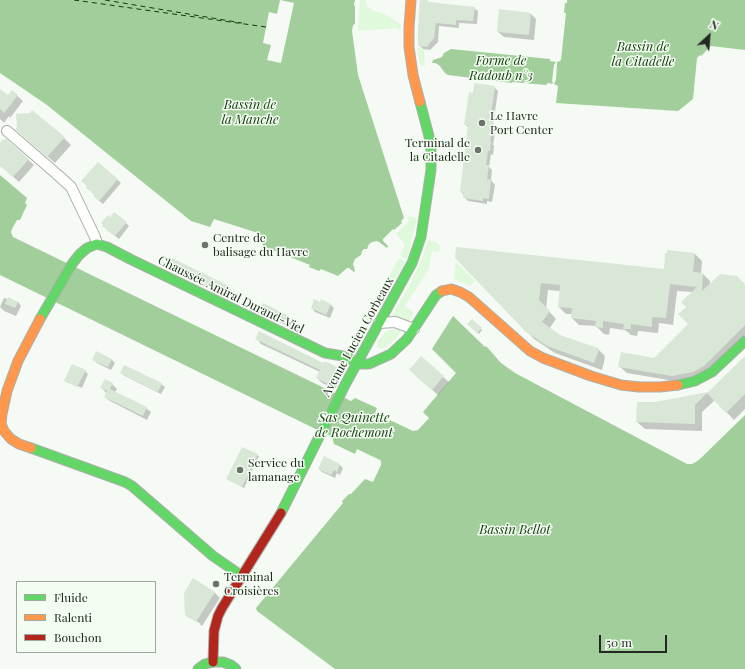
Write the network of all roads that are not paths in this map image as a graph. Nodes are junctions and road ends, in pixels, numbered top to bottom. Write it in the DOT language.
graph roads {
  1 [pos="411,0"];
  2 [pos="7,131"];
  3 [pos="97,244"];
  4 [pos="379,323"];
  5 [pos="414,329"];
  6 [pos="745,341"];
  7 [pos="368,342"];
  8 [pos="386,356"];
  9 [pos="357,362"];
  10 [pos="242,576"];
  11 [pos="213,662"];
  12 [pos="198,669"];
  13 [pos="236,669"];
  1 -- 4 [label="street, Avenue Lucien Corbeaux"];
  2 -- 3 [label="street"];
  3 -- 9 [label="street, Chaussée Amiral Durand-Viel"];
  3 -- 10 [label="street"];
  4 -- 5 [label="street"];
  4 -- 7 [label="street, Avenue Lucien Corbeaux"];
  5 -- 6 [label="street"];
  5 -- 8 [label="street"];
  7 -- 8 [label="street"];
  7 -- 9 [label="street, Avenue Lucien Corbeaux"];
  8 -- 9 [label="street"];
  9 -- 10 [label="street, Avenue Lucien Corbeaux"];
  10 -- 11 [label="street, Avenue Lucien Corbeaux"];
  11 -- 12 [label="street"];
  11 -- 13 [label="street"];
}
